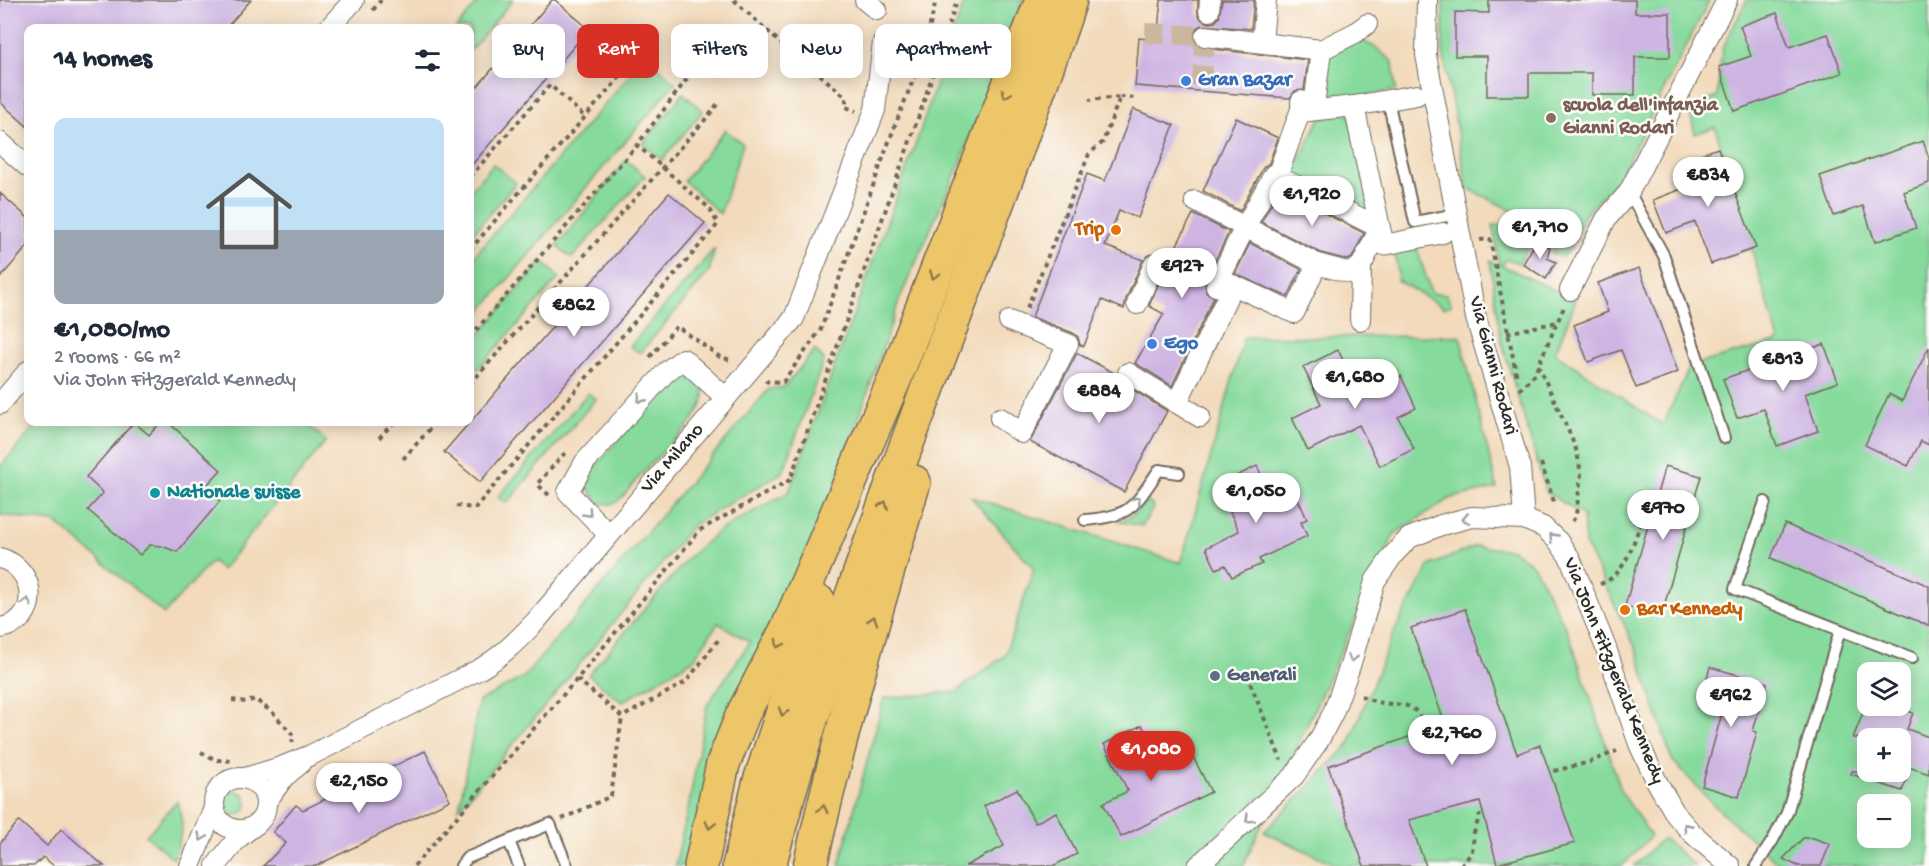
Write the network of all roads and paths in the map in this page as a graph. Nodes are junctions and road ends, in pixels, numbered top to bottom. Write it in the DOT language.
graph roads {
  1 [pos="354,0"];
  2 [pos="734,0"];
  3 [pos="957,0"];
  4 [pos="1042,0"];
  5 [pos="1070,0"];
  6 [pos="1266,0"];
  7 [pos="1427,0"];
  8 [pos="1727,0"];
  9 [pos="333,24"];
  10 [pos="1367,24"];
  11 [pos="1205,36"];
  12 [pos="1262,42"];
  13 [pos="1321,50"];
  14 [pos="620,78"];
  15 [pos="688,78"];
  16 [pos="879,78"];
  17 [pos="1417,95"];
  18 [pos="1120,96"];
  19 [pos="1136,98"];
  20 [pos="1089,100"];
  21 [pos="1388,100"];
  22 [pos="718,103"];
  23 [pos="1354,106"];
  24 [pos="1300,112"];
  25 [pos="872,117"];
  26 [pos="586,118"];
  27 [pos="895,124"];
  28 [pos="0,142"];
  29 [pos="637,144"];
  30 [pos="24,163"];
  31 [pos="662,168"];
  32 [pos="474,172"];
  33 [pos="1277,176"];
  34 [pos="1629,192"];
  35 [pos="1195,201"];
  36 [pos="995,209"];
  37 [pos="1457,214"];
  38 [pos="1245,227"];
  39 [pos="1380,228"];
  40 [pos="1443,233"];
  41 [pos="474,245"];
  42 [pos="1154,264"];
  43 [pos="1317,264"];
  44 [pos="1361,266"];
  45 [pos="1223,283"];
  46 [pos="1570,290"];
  47 [pos="1137,304"];
  48 [pos="1360,320"];
  49 [pos="1559,322"];
  50 [pos="1014,323"];
  51 [pos="474,332"];
  52 [pos="1482,339"];
  53 [pos="1538,365"];
  54 [pos="1128,373"];
  55 [pos="24,376"];
  56 [pos="895,378"];
  57 [pos="474,380"];
  58 [pos="1519,390"];
  59 [pos="726,398"];
  60 [pos="1178,403"];
  61 [pos="0,404"];
  62 [pos="1200,417"];
  63 [pos="1000,418"];
  64 [pos="390,426"];
  65 [pos="432,426"];
  66 [pos="380,438"];
  67 [pos="1724,438"];
  68 [pos="403,459"];
  69 [pos="1179,473"];
  70 [pos="1765,502"];
  71 [pos="456,506"];
  72 [pos="1524,519"];
  73 [pos="1085,520"];
  74 [pos="1641,522"];
  75 [pos="1571,525"];
  76 [pos="608,534"];
  77 [pos="0,558"];
  78 [pos="1599,584"];
  79 [pos="0,628"];
  80 [pos="1840,630"];
  81 [pos="719,639"];
  82 [pos="1912,658"];
  83 [pos="1247,675"];
  84 [pos="577,679"];
  85 [pos="1360,695"];
  86 [pos="232,700"];
  87 [pos="622,717"];
  88 [pos="1437,719"];
  89 [pos="291,746"];
  90 [pos="1617,751"];
  91 [pos="311,756"];
  92 [pos="1284,766"];
  93 [pos="1554,771"];
  94 [pos="246,778"];
  95 [pos="266,802"];
  96 [pos="214,808"];
  97 [pos="1480,814"];
  98 [pos="550,824"];
  99 [pos="251,828"];
  100 [pos="510,841"];
  101 [pos="1727,865"];
  102 [pos="190,866"];
  103 [pos="216,866"];
  104 [pos="414,866"];
  105 [pos="461,866"];
  106 [pos="519,866"];
  107 [pos="567,866"];
  108 [pos="701,866"];
  109 [pos="739,866"];
  110 [pos="769,866"];
  111 [pos="810,866"];
  112 [pos="1198,866"];
  113 [pos="1461,866"];
  114 [pos="1756,866"];
  1 -- 9 [label="street"];
  2 -- 25 [label="path"];
  3 -- 84 [label="path"];
  4 -- 56 [label="highway, one-way"];
  5 -- 36 [label="highway"];
  6 -- 12 [label="street"];
  7 -- 37 [label="street, Via Gianni Rodari"];
  8 -- 34 [label="street"];
  10 -- 13 [label="street"];
  11 -- 12 [label="street"];
  12 -- 13 [label="street"];
  13 -- 24 [label="street"];
  14 -- 26 [label="path"];
  15 -- 29 [label="path"];
  16 -- 25 [label="street, Via Milano"];
  17 -- 21 [label="street"];
  18 -- 19 [label="path"];
  18 -- 20 [label="path"];
  18 -- 50 [label="path"];
  21 -- 23 [label="street"];
  21 -- 37 [label="lane"];
  22 -- 31 [label="path"];
  23 -- 24 [label="street"];
  23 -- 39 [label="street"];
  24 -- 33 [label="street"];
  25 -- 27 [label="path"];
  25 -- 59 [label="street, Via Milano"];
  26 -- 32 [label="path"];
  26 -- 41 [label="path"];
  28 -- 30 [label="street"];
  29 -- 31 [label="path"];
  29 -- 51 [label="path"];
  31 -- 57 [label="path"];
  31 -- 71 [label="path"];
  33 -- 38 [label="street"];
  33 -- 39 [label="street"];
  34 -- 46 [label="street"];
  34 -- 67 [label="lane"];
  35 -- 38 [label="street"];
  110 -- 36 [label="highway, one-way"];
  111 -- 36 [label="highway, one-way"];
  37 -- 52 [label="street, Via Gianni Rodari"];
  38 -- 43 [label="street"];
  38 -- 45 [label="street"];
  39 -- 40 [label="street"];
  39 -- 44 [label="street"];
  42 -- 47 [label="street"];
  43 -- 44 [label="street"];
  43 -- 45 [label="street"];
  44 -- 48 [label="street"];
  45 -- 60 [label="street"];
  46 -- 49 [label="path"];
  49 -- 52 [label="path"];
  49 -- 53 [label="path"];
  50 -- 63 [label="street"];
  52 -- 72 [label="street, Via Gianni Rodari"];
  53 -- 58 [label="path"];
  53 -- 75 [label="path"];
  54 -- 60 [label="street"];
  55 -- 61 [label="street"];
  56 -- 108 [label="highway, one-way"];
  56 -- 109 [label="highway, one-way"];
  59 -- 76 [label="street, Via Milano"];
  59 -- 76 [label="street, one-way"];
  60 -- 62 [label="street"];
  64 -- 66 [label="path"];
  65 -- 68 [label="path"];
  73 -- 69 [label="lane, one-way"];
  70 -- 80 [label="lane"];
  101 -- 72 [label="street, Via John Fitzgerald Kennedy, one-way"];
  72 -- 112 [label="street, Via John Fitzgerald Kennedy, one-way"];
  74 -- 78 [label="path"];
  76 -- 91 [label="street, Via Milano"];
  79 -- 77 [label="street, one-way"];
  80 -- 82 [label="lane"];
  80 -- 114 [label="lane"];
  81 -- 87 [label="path"];
  83 -- 92 [label="path"];
  84 -- 87 [label="path"];
  84 -- 104 [label="path"];
  85 -- 88 [label="path"];
  86 -- 89 [label="path"];
  87 -- 98 [label="path"];
  90 -- 93 [label="path"];
  91 -- 94 [label="street"];
  91 -- 95 [label="street"];
  94 -- 95 [label="street"];
  94 -- 96 [label="street"];
  95 -- 99 [label="street"];
  96 -- 99 [label="street"];
  96 -- 102 [label="street, one-way"];
  97 -- 113 [label="path"];
  98 -- 100 [label="lane"];
  98 -- 107 [label="lane"];
  99 -- 103 [label="street"];
  100 -- 105 [label="lane"];
  100 -- 106 [label="lane"];
}
